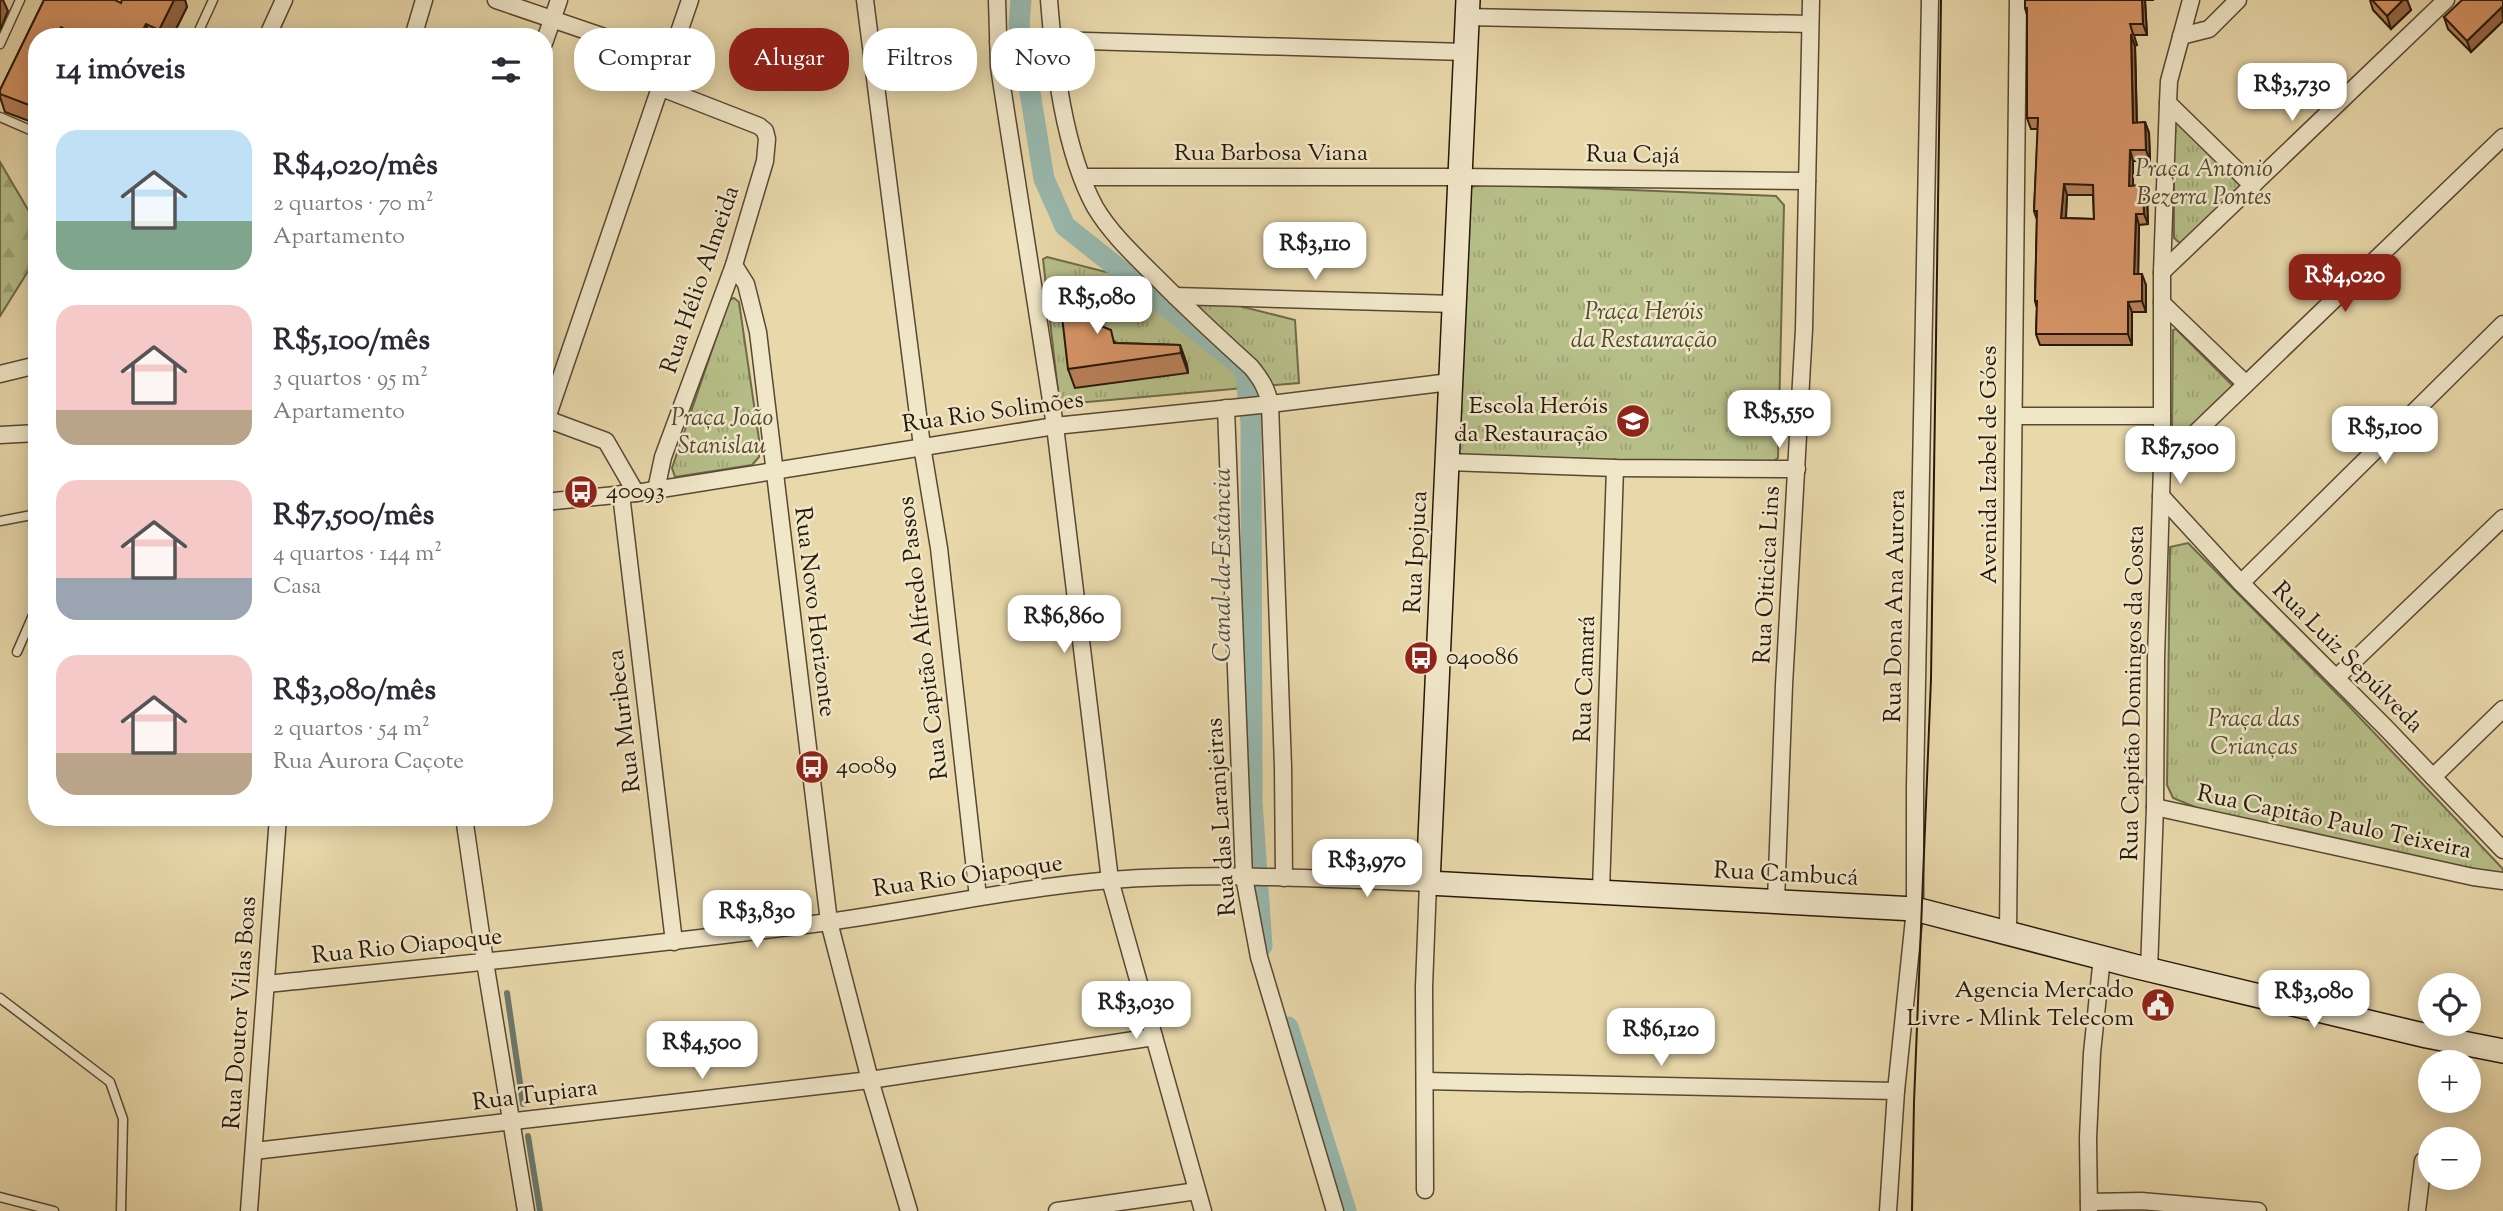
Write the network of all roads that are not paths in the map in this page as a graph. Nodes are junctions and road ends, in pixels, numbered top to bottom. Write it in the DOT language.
graph roads {
  1 [pos="20,0"];
  2 [pos="213,0"];
  3 [pos="285,0"];
  4 [pos="424,0"];
  5 [pos="496,0"];
  6 [pos="559,0"];
  7 [pos="690,0"];
  8 [pos="865,0"];
  9 [pos="997,0"];
  10 [pos="1049,0"];
  11 [pos="1811,0"];
  12 [pos="1930,0"];
  13 [pos="2018,0"];
  14 [pos="2191,0"];
  15 [pos="2238,0"];
  16 [pos="2446,0"];
  17 [pos="1468,9"];
  18 [pos="553,19"];
  19 [pos="1811,24"];
  20 [pos="201,28"];
  21 [pos="271,28"];
  22 [pos="416,28"];
  23 [pos="550,28"];
  24 [pos="579,28"];
  25 [pos="680,28"];
  26 [pos="999,28"];
  27 [pos="1050,28"];
  28 [pos="2181,36"];
  29 [pos="1095,41"];
  30 [pos="0,44"];
  31 [pos="1465,52"];
  32 [pos="658,91"];
  33 [pos="669,91"];
  34 [pos="1002,91"];
  35 [pos="1059,91"];
  36 [pos="2168,103"];
  37 [pos="0,117"];
  38 [pos="28,130"];
  39 [pos="2503,137"];
  40 [pos="1082,177"];
  41 [pos="1460,177"];
  42 [pos="1807,181"];
  43 [pos="2253,186"];
  44 [pos="734,265"];
  45 [pos="2162,272"];
  46 [pos="1175,296"];
  47 [pos="2162,303"];
  48 [pos="1455,304"];
  49 [pos="2503,324"];
  50 [pos="28,367"];
  51 [pos="0,374"];
  52 [pos="1450,382"];
  53 [pos="2246,384"];
  54 [pos="553,395"];
  55 [pos="1266,404"];
  56 [pos="1230,407"];
  57 [pos="2015,416"];
  58 [pos="2162,416"];
  59 [pos="553,421"];
  60 [pos="1055,426"];
  61 [pos="28,433"];
  62 [pos="0,435"];
  63 [pos="922,446"];
  64 [pos="1447,462"];
  65 [pos="2162,466"];
  66 [pos="1615,468"];
  67 [pos="1797,469"];
  68 [pos="774,470"];
  69 [pos="656,490"];
  70 [pos="629,494"];
  71 [pos="2161,496"];
  72 [pos="553,501"];
  73 [pos="28,516"];
  74 [pos="2503,518"];
  75 [pos="0,522"];
  76 [pos="2241,583"];
  77 [pos="28,627"];
  78 [pos="17,652"];
  79 [pos="2336,678"];
  80 [pos="2503,709"];
  81 [pos="2433,777"];
  82 [pos="2155,807"];
  83 [pos="277,826"];
  84 [pos="465,826"];
  85 [pos="2503,850"];
  86 [pos="1246,877"];
  87 [pos="1280,878"];
  88 [pos="1110,880"];
  89 [pos="2503,881"];
  90 [pos="1428,883"];
  91 [pos="1601,891"];
  92 [pos="978,897"];
  93 [pos="1776,901"];
  94 [pos="1915,909"];
  95 [pos="830,922"];
  96 [pos="2008,931"];
  97 [pos="674,942"];
  98 [pos="2102,957"];
  99 [pos="485,962"];
  100 [pos="2142,968"];
  101 [pos="267,984"];
  102 [pos="0,998"];
  103 [pos="1154,1037"];
  104 [pos="2503,1051"];
  105 [pos="870,1080"];
  106 [pos="1425,1081"];
  107 [pos="1896,1091"];
  108 [pos="511,1121"];
  109 [pos="254,1152"];
  110 [pos="1425,1190"];
  111 [pos="2420,1190"];
  112 [pos="1197,1191"];
  113 [pos="0,1197"];
  114 [pos="2089,1207"];
  115 [pos="54,1211"];
  116 [pos="121,1211"];
  117 [pos="249,1211"];
  118 [pos="526,1211"];
  119 [pos="909,1211"];
  120 [pos="1057,1211"];
  121 [pos="1203,1211"];
  122 [pos="1335,1211"];
  123 [pos="1888,1211"];
  124 [pos="2258,1211"];
  125 [pos="2417,1211"];
  1 -- 30 [label="lane"];
  2 -- 20 [label="lane"];
  3 -- 21 [label="street"];
  4 -- 22 [label="street"];
  5 -- 18 [label="street"];
  6 -- 18 [label="street"];
  7 -- 25 [label="street"];
  8 -- 63 [label="street, Rua Capitão Alfredo Passos"];
  9 -- 26 [label="street"];
  10 -- 27 [label="street"];
  11 -- 19 [label="street, Rua Oiticica Lins"];
  12 -- 94 [label="street, Rua Dona Ana Aurora"];
  13 -- 57 [label="street, Avenida Izabel de Góes"];
  14 -- 28 [label="street, Rua Capitão Domingos da Costa"];
  15 -- 28 [label="street"];
  16 -- 43 [label="street"];
  17 -- 19 [label="street"];
  17 -- 31 [label="main road, Rua Ipojuca"];
  18 -- 23 [label="street"];
  18 -- 24 [label="street"];
  19 -- 42 [label="street, Rua Oiticica Lins"];
  28 -- 36 [label="street, Rua Capitão Domingos da Costa"];
  29 -- 31 [label="street"];
  31 -- 41 [label="main road, Rua Ipojuca"];
  32 -- 54 [label="street"];
  33 -- 44 [label="street, Rua Hélio Almeida"];
  34 -- 60 [label="street"];
  35 -- 40 [label="street"];
  36 -- 43 [label="street"];
  36 -- 45 [label="street, Rua Capitão Domingos da Costa"];
  37 -- 38 [label="lane"];
  39 -- 53 [label="street"];
  40 -- 41 [label="street, Rua Barbosa Viana"];
  40 -- 46 [label="street"];
  41 -- 42 [label="street, Rua Cajá"];
  41 -- 48 [label="main road, Rua Ipojuca"];
  42 -- 67 [label="street, Rua Oiticica Lins"];
  43 -- 45 [label="street"];
  44 -- 68 [label="street, Rua Novo Horizonte"];
  44 -- 69 [label="street, Rua Hélio Almeida"];
  45 -- 47 [label="street, Rua Capitão Domingos da Costa"];
  46 -- 48 [label="street"];
  46 -- 55 [label="street"];
  47 -- 53 [label="street"];
  47 -- 58 [label="street, Rua Capitão Domingos da Costa"];
  48 -- 52 [label="main road, Rua Ipojuca"];
  49 -- 76 [label="street"];
  50 -- 51 [label="street"];
  52 -- 55 [label="street, Rua Rio Solimões"];
  52 -- 64 [label="main road, Rua Ipojuca"];
  53 -- 65 [label="street"];
  55 -- 56 [label="street, Rua Rio Solimões"];
  55 -- 87 [label="street"];
  56 -- 60 [label="street, Rua Rio Solimões"];
  56 -- 86 [label="street, Rua das Laranjeiras"];
  57 -- 58 [label="street"];
  57 -- 96 [label="street, Avenida Izabel de Góes"];
  58 -- 65 [label="street, Rua Capitão Domingos da Costa"];
  59 -- 70 [label="street"];
  60 -- 63 [label="street, Rua Rio Solimões"];
  60 -- 88 [label="street"];
  61 -- 62 [label="street"];
  63 -- 68 [label="street, Rua Rio Solimões"];
  63 -- 92 [label="street, Rua Capitão Alfredo Passos"];
  64 -- 66 [label="street"];
  64 -- 90 [label="main road, Rua Ipojuca"];
  65 -- 71 [label="street, Rua Capitão Domingos da Costa"];
  66 -- 67 [label="street"];
  66 -- 91 [label="street, Rua Camará"];
  67 -- 93 [label="street, Rua Oiticica Lins"];
  68 -- 69 [label="street, Rua Rio Solimões"];
  68 -- 95 [label="street, Rua Novo Horizonte"];
  69 -- 70 [label="street, Rua Rio Solimões"];
  70 -- 72 [label="street, Rua Rio Solimões"];
  70 -- 97 [label="street, Rua Muribeca"];
  71 -- 76 [label="street, Rua Luiz Sepúlveda"];
  71 -- 82 [label="street, Rua Capitão Domingos da Costa"];
  73 -- 75 [label="lane"];
  74 -- 79 [label="street"];
  76 -- 79 [label="street, Rua Luiz Sepúlveda"];
  77 -- 78 [label="lane"];
  79 -- 81 [label="street, Rua Luiz Sepúlveda"];
  80 -- 81 [label="street"];
  81 -- 85 [label="street, Rua Luiz Sepúlveda"];
  82 -- 89 [label="street, Rua Capitão Paulo Teixeira"];
  82 -- 100 [label="street, Rua Capitão Domingos da Costa"];
  83 -- 101 [label="street, Rua Doutor Vilas Boas"];
  84 -- 99 [label="street"];
  86 -- 87 [label="street, Rua Rio Oiapoque"];
  86 -- 88 [label="street, Rua Rio Oiapoque"];
  86 -- 122 [label="street, Rua das Laranjeiras"];
  87 -- 90 [label="street, Rua Rio Oiapoque"];
  88 -- 92 [label="street, Rua Rio Oiapoque"];
  88 -- 103 [label="street"];
  90 -- 91 [label="main road, Rua Cambucá"];
  90 -- 106 [label="street, Rua Ipojuca"];
  91 -- 93 [label="main road, Rua Cambucá"];
  92 -- 95 [label="street, Rua Rio Oiapoque"];
  93 -- 94 [label="main road, Rua Cambucá"];
  94 -- 96 [label="main road, Rua Cambucá"];
  94 -- 107 [label="street, Rua Dona Ana Aurora"];
  95 -- 97 [label="street, Rua Rio Oiapoque"];
  95 -- 105 [label="street, Rua Novo Horizonte"];
  96 -- 98 [label="main road, Rua Cambucá"];
  97 -- 99 [label="street, Rua Rio Oiapoque"];
  98 -- 100 [label="main road, Rua Cambucá"];
  98 -- 114 [label="street"];
  99 -- 101 [label="street, Rua Rio Oiapoque"];
  99 -- 108 [label="street"];
  100 -- 104 [label="main road, Rua Cambucá"];
  101 -- 109 [label="street, Rua Doutor Vilas Boas"];
  102 -- 116 [label="lane"];
  103 -- 105 [label="street, Rua Tupiara"];
  103 -- 112 [label="street"];
  105 -- 108 [label="street, Rua Tupiara"];
  105 -- 119 [label="street, Rua Novo Horizonte"];
  106 -- 107 [label="street"];
  106 -- 110 [label="street, Rua Ipojuca"];
  107 -- 123 [label="street, Rua Dona Ana Aurora"];
  108 -- 109 [label="street, Rua Tupiara"];
  108 -- 118 [label="street"];
  109 -- 117 [label="street, Rua Doutor Vilas Boas"];
  111 -- 125 [label="street"];
  112 -- 120 [label="street"];
  112 -- 121 [label="street"];
  113 -- 115 [label="lane"];
  114 -- 124 [label="street"];
}
